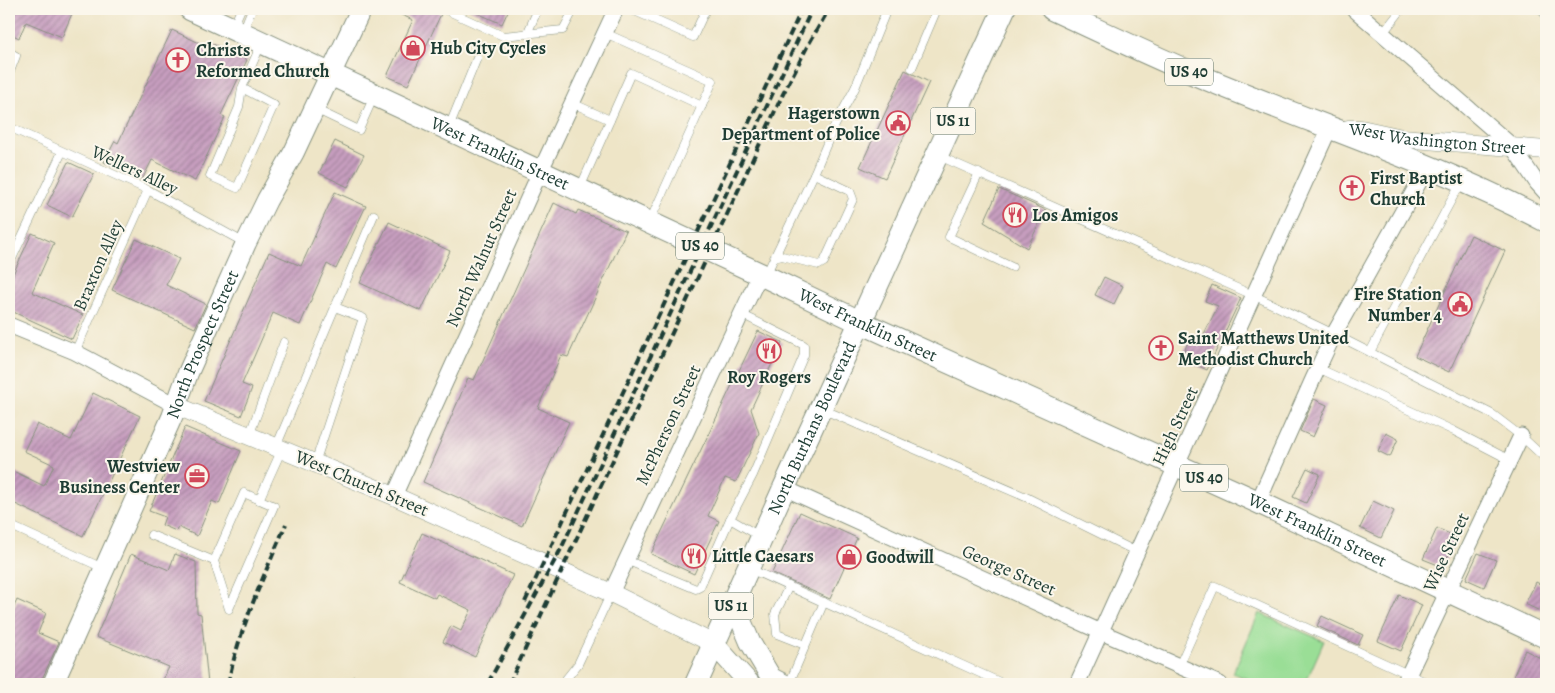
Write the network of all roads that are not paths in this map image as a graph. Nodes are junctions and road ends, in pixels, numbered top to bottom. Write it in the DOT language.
graph roads {
  1 [pos="190,9"];
  2 [pos="252,9"];
  3 [pos="361,9"];
  4 [pos="444,9"];
  5 [pos="538,9"];
  6 [pos="574,9"];
  7 [pos="616,9"];
  8 [pos="630,9"];
  9 [pos="656,9"];
  10 [pos="706,9"];
  11 [pos="887,9"];
  12 [pos="937,9"];
  13 [pos="1004,9"];
  14 [pos="1052,9"];
  15 [pos="1354,9"];
  16 [pos="1402,9"];
  17 [pos="652,18"];
  18 [pos="244,28"];
  19 [pos="605,33"];
  20 [pos="527,34"];
  21 [pos="1383,34"];
  22 [pos="9,52"];
  23 [pos="477,58"];
  24 [pos="912,68"];
  25 [pos="9,74"];
  26 [pos="331,75"];
  27 [pos="242,88"];
  28 [pos="374,95"];
  29 [pos="572,103"];
  30 [pos="702,106"];
  31 [pos="315,109"];
  32 [pos="610,120"];
  33 [pos="9,128"];
  34 [pos="1330,128"];
  35 [pos="448,129"];
  36 [pos="1512,146"];
  37 [pos="1546,150"];
  38 [pos="62,152"];
  39 [pos="937,155"];
  40 [pos="1428,166"];
  41 [pos="540,172"];
  42 [pos="814,174"];
  43 [pos="979,174"];
  44 [pos="1461,181"];
  45 [pos="148,190"];
  46 [pos="579,190"];
  47 [pos="1546,193"];
  48 [pos="374,215"];
  49 [pos="1546,221"];
  50 [pos="649,223"];
  51 [pos="246,243"];
  52 [pos="9,265"];
  53 [pos="1012,267"];
  54 [pos="767,270"];
  55 [pos="1255,296"];
  56 [pos="335,307"];
  57 [pos="741,314"];
  58 [pos="860,322"];
  59 [pos="9,325"];
  60 [pos="1334,334"];
  61 [pos="284,342"];
  62 [pos="75,352"];
  63 [pos="1370,352"];
  64 [pos="1318,368"];
  65 [pos="177,406"];
  66 [pos="820,408"];
  67 [pos="248,436"];
  68 [pos="1521,436"];
  69 [pos="279,448"];
  70 [pos="1546,459"];
  71 [pos="1510,460"];
  72 [pos="315,463"];
  73 [pos="1177,466"];
  74 [pos="784,488"];
  75 [pos="394,496"];
  76 [pos="259,500"];
  77 [pos="1258,502"];
  78 [pos="730,519"];
  79 [pos="9,525"];
  80 [pos="151,535"];
  81 [pos="762,537"];
  82 [pos="1137,552"];
  83 [pos="626,560"];
  84 [pos="214,561"];
  85 [pos="748,568"];
  86 [pos="105,569"];
  87 [pos="789,586"];
  88 [pos="1448,592"];
  89 [pos="611,593"];
  90 [pos="733,602"];
  91 [pos="824,602"];
  92 [pos="1101,632"];
  93 [pos="1546,637"];
  94 [pos="714,644"];
  95 [pos="805,646"];
  96 [pos="1180,666"];
  97 [pos="771,679"];
  98 [pos="1406,679"];
  99 [pos="1212,683"];
  100 [pos="54,684"];
  101 [pos="562,684"];
  102 [pos="696,684"];
  103 [pos="750,684"];
  104 [pos="789,684"];
  105 [pos="1004,684"];
  106 [pos="1078,684"];
  107 [pos="1430,684"];
  1 -- 18 [label="main road, West Franklin Street / US 40"];
  2 -- 18 [label="lane"];
  3 -- 26 [label="main road, North Prospect Street"];
  4 -- 20 [label="lane"];
  5 -- 20 [label="lane"];
  6 -- 20 [label="lane"];
  7 -- 19 [label="street, North Walnut Street"];
  8 -- 17 [label="lane"];
  9 -- 17 [label="lane"];
  10 -- 17 [label="lane"];
  11 -- 42 [label="lane"];
  12 -- 24 [label="lane"];
  13 -- 39 [label="main road, North Burhans Boulevard / US 11"];
  14 -- 34 [label="main road, West Washington Street / US 40"];
  15 -- 21 [label="street"];
  16 -- 21 [label="lane"];
  18 -- 26 [label="main road, West Franklin Street / US 40"];
  18 -- 27 [label="lane"];
  19 -- 29 [label="street, North Walnut Street"];
  19 -- 30 [label="lane"];
  21 -- 36 [label="street"];
  22 -- 25 [label="lane"];
  23 -- 35 [label="lane"];
  26 -- 28 [label="main road, West Franklin Street / US 40"];
  26 -- 31 [label="main road, North Prospect Street"];
  27 -- 27 [label="lane"];
  28 -- 31 [label="lane"];
  28 -- 35 [label="main road, West Franklin Street / US 40"];
  29 -- 32 [label="lane"];
  29 -- 41 [label="street, North Walnut Street"];
  30 -- 32 [label="lane"];
  30 -- 50 [label="lane"];
  31 -- 51 [label="main road, North Prospect Street"];
  32 -- 46 [label="lane"];
  33 -- 38 [label="lane, Wellers Alley"];
  34 -- 36 [label="street, West Washington Street"];
  34 -- 40 [label="main road, US 40"];
  34 -- 55 [label="street, High Street"];
  35 -- 41 [label="main road, West Franklin Street / US 40"];
  36 -- 37 [label="street, West Washington Street"];
  36 -- 47 [label="street"];
  38 -- 45 [label="lane, Wellers Alley"];
  38 -- 52 [label="lane"];
  39 -- 43 [label="lane"];
  39 -- 58 [label="main road, North Burhans Boulevard / US 11"];
  40 -- 44 [label="main road, US 40"];
  40 -- 60 [label="street"];
  41 -- 46 [label="main road, West Franklin Street / US 40"];
  41 -- 75 [label="street, North Walnut Street"];
  42 -- 54 [label="lane"];
  42 -- 54 [label="lane"];
  43 -- 53 [label="lane"];
  43 -- 55 [label="lane"];
  44 -- 49 [label="main road, US 40"];
  44 -- 63 [label="lane"];
  45 -- 51 [label="lane, Wellers Alley"];
  45 -- 62 [label="lane, Braxton Alley"];
  46 -- 50 [label="main road, West Franklin Street / US 40"];
  48 -- 56 [label="lane"];
  50 -- 54 [label="main road, West Franklin Street / US 40"];
  51 -- 65 [label="main road, North Prospect Street"];
  54 -- 57 [label="street, McPherson Street"];
  54 -- 58 [label="main road, West Franklin Street / US 40"];
  55 -- 60 [label="lane"];
  55 -- 73 [label="street, High Street"];
  56 -- 69 [label="lane"];
  56 -- 72 [label="lane"];
  57 -- 78 [label="lane"];
  57 -- 83 [label="street, McPherson Street"];
  58 -- 66 [label="main road, North Burhans Boulevard / US 11"];
  58 -- 73 [label="main road, West Franklin Street / US 40"];
  59 -- 62 [label="street, West Church Street"];
  60 -- 63 [label="lane"];
  60 -- 64 [label="street"];
  61 -- 67 [label="lane"];
  62 -- 65 [label="street, West Church Street"];
  63 -- 68 [label="lane"];
  64 -- 71 [label="lane"];
  64 -- 77 [label="street"];
  65 -- 67 [label="street, West Church Street"];
  65 -- 86 [label="main road, North Prospect Street"];
  66 -- 74 [label="main road, North Burhans Boulevard / US 11"];
  66 -- 82 [label="lane"];
  67 -- 69 [label="street, West Church Street"];
  68 -- 70 [label="lane"];
  68 -- 71 [label="street, Wise Street"];
  69 -- 72 [label="street, West Church Street"];
  69 -- 76 [label="lane"];
  71 -- 88 [label="street, Wise Street"];
  72 -- 75 [label="street, West Church Street"];
  73 -- 77 [label="main road, West Franklin Street / US 40"];
  73 -- 82 [label="street, High Street"];
  74 -- 81 [label="main road, North Burhans Boulevard / US 11"];
  74 -- 92 [label="street, George Street"];
  75 -- 89 [label="street, West Church Street"];
  76 -- 84 [label="lane"];
  76 -- 84 [label="lane"];
  77 -- 88 [label="main road, West Franklin Street / US 40"];
  78 -- 81 [label="lane"];
  78 -- 83 [label="lane"];
  79 -- 86 [label="lane"];
  80 -- 84 [label="lane"];
  81 -- 85 [label="main road, North Burhans Boulevard / US 11"];
  82 -- 92 [label="street, High Street"];
  83 -- 89 [label="street, McPherson Street"];
  85 -- 87 [label="lane"];
  85 -- 90 [label="main road, North Burhans Boulevard / US 11"];
  86 -- 100 [label="main road, North Prospect Street"];
  87 -- 91 [label="lane"];
  87 -- 95 [label="lane"];
  88 -- 93 [label="main road, West Franklin Street / US 40"];
  88 -- 98 [label="street, Wise Street"];
  89 -- 94 [label="street, West Church Street"];
  89 -- 101 [label="lane"];
  90 -- 94 [label="main road, North Burhans Boulevard / US 11"];
  90 -- 97 [label="main road"];
  91 -- 95 [label="lane"];
  91 -- 105 [label="lane"];
  92 -- 96 [label="street, George Street"];
  92 -- 106 [label="street, High Street"];
  94 -- 102 [label="main road, North Burhans Boulevard / US 11"];
  94 -- 103 [label="main road"];
  95 -- 104 [label="lane"];
  96 -- 98 [label="lane"];
  96 -- 99 [label="street, George Street"];
  97 -- 104 [label="street"];
  98 -- 107 [label="lane"];
}
